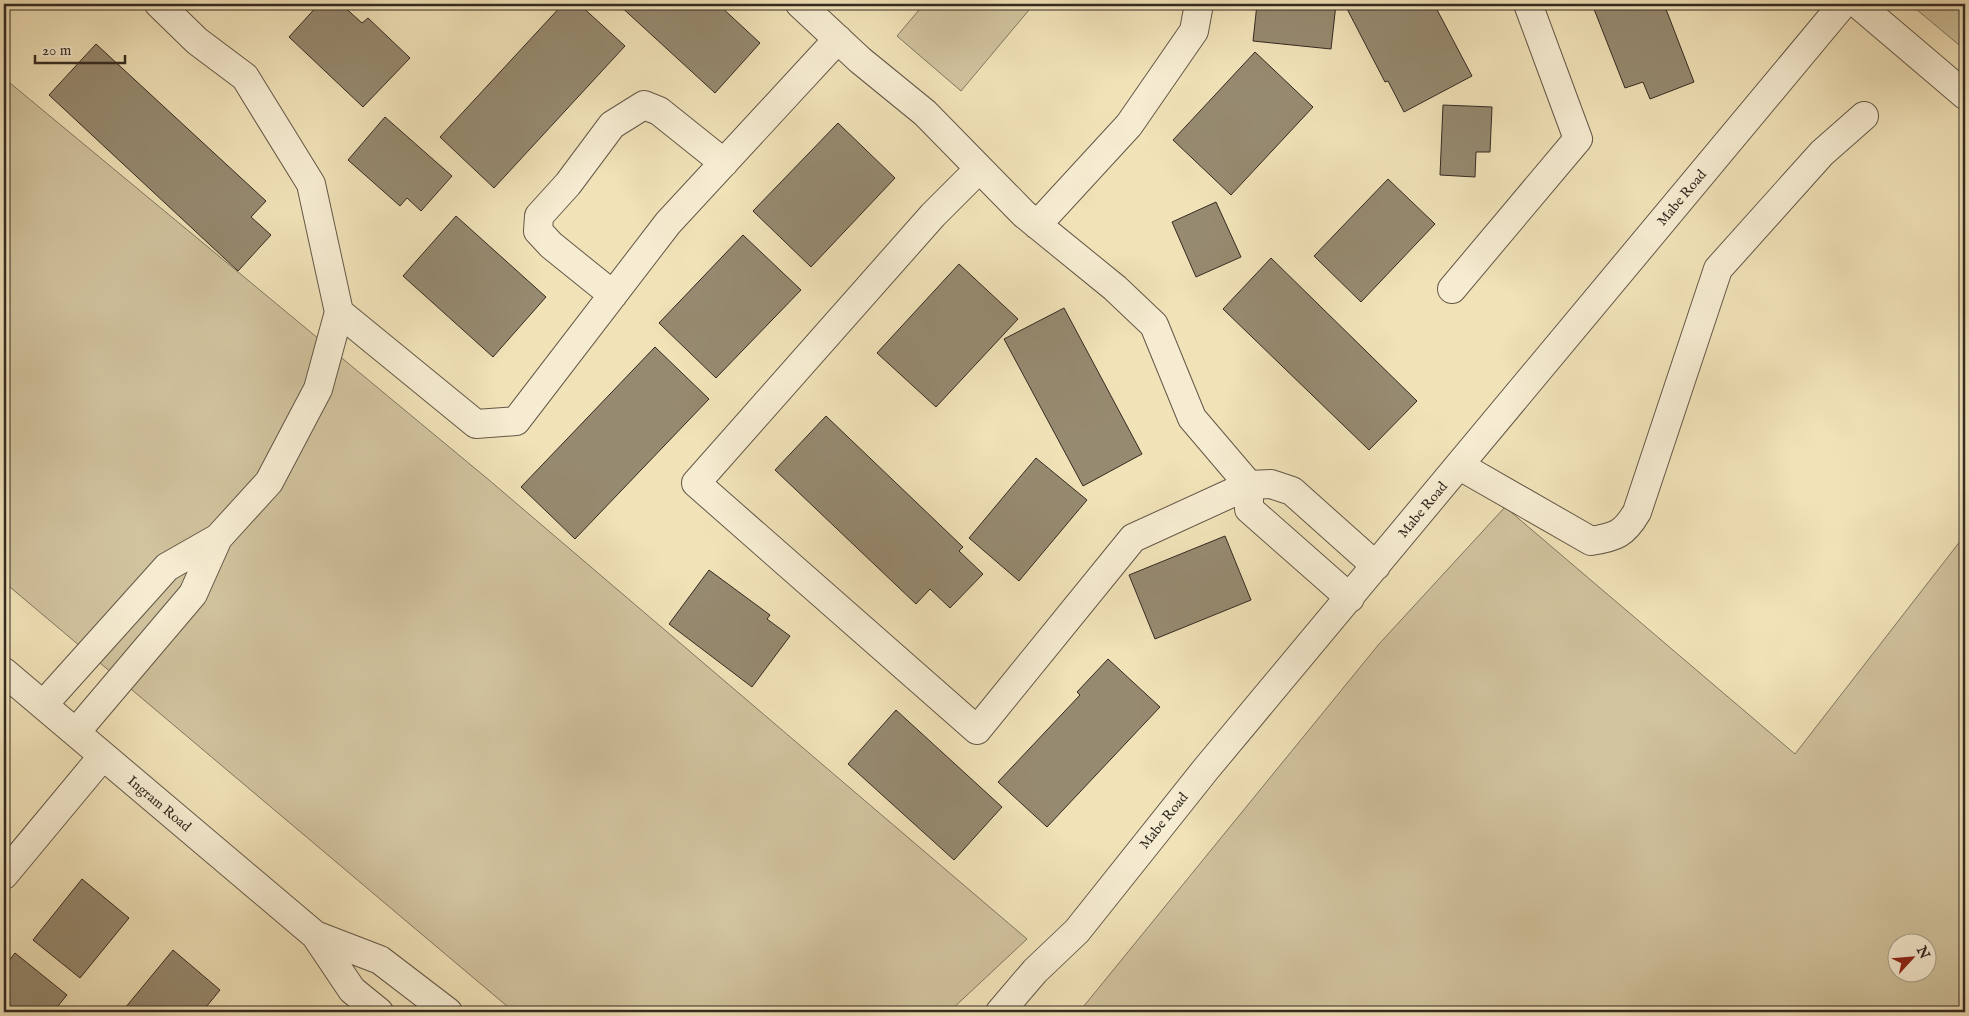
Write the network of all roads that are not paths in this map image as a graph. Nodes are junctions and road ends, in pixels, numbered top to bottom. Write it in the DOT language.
graph roads {
  1 [pos="159,4"];
  2 [pos="800,4"];
  3 [pos="1198,4"];
  4 [pos="1528,4"];
  5 [pos="1843,4"];
  6 [pos="1858,4"];
  7 [pos="838,39"];
  8 [pos="1965,95"];
  9 [pos="1864,116"];
  10 [pos="724,163"];
  11 [pos="978,168"];
  12 [pos="1037,225"];
  13 [pos="1452,289"];
  14 [pos="613,295"];
  15 [pos="338,312"];
  16 [pos="1460,466"];
  17 [pos="1249,485"];
  18 [pos="218,538"];
  19 [pos="1376,566"];
  20 [pos="1350,598"];
  21 [pos="4,672"];
  22 [pos="43,705"];
  23 [pos="76,732"];
  24 [pos="102,756"];
  25 [pos="4,876"];
  26 [pos="315,935"];
  27 [pos="379,1012"];
  28 [pos="448,1012"];
  29 [pos="1000,1012"];
  1 -- 15 [label="street"];
  2 -- 7 [label="street"];
  3 -- 12 [label="street"];
  4 -- 13 [label="street"];
  5 -- 16 [label="street, Mabe Road"];
  6 -- 8 [label="street"];
  7 -- 10 [label="street"];
  7 -- 11 [label="street"];
  9 -- 16 [label="street"];
  10 -- 14 [label="street"];
  10 -- 14 [label="street"];
  11 -- 12 [label="street"];
  11 -- 17 [label="street"];
  12 -- 17 [label="street"];
  14 -- 15 [label="street"];
  15 -- 18 [label="street"];
  16 -- 19 [label="street, Mabe Road"];
  17 -- 19 [label="street"];
  17 -- 20 [label="street"];
  18 -- 22 [label="street"];
  18 -- 23 [label="street"];
  19 -- 20 [label="street, Mabe Road"];
  20 -- 29 [label="street, Mabe Road"];
  21 -- 22 [label="street, Ingram Road"];
  22 -- 23 [label="street, Ingram Road"];
  23 -- 24 [label="street, Ingram Road"];
  24 -- 25 [label="street"];
  24 -- 26 [label="street, Ingram Road"];
  26 -- 27 [label="street, Ingram Road"];
  26 -- 28 [label="street, Ingram Road"];
}
